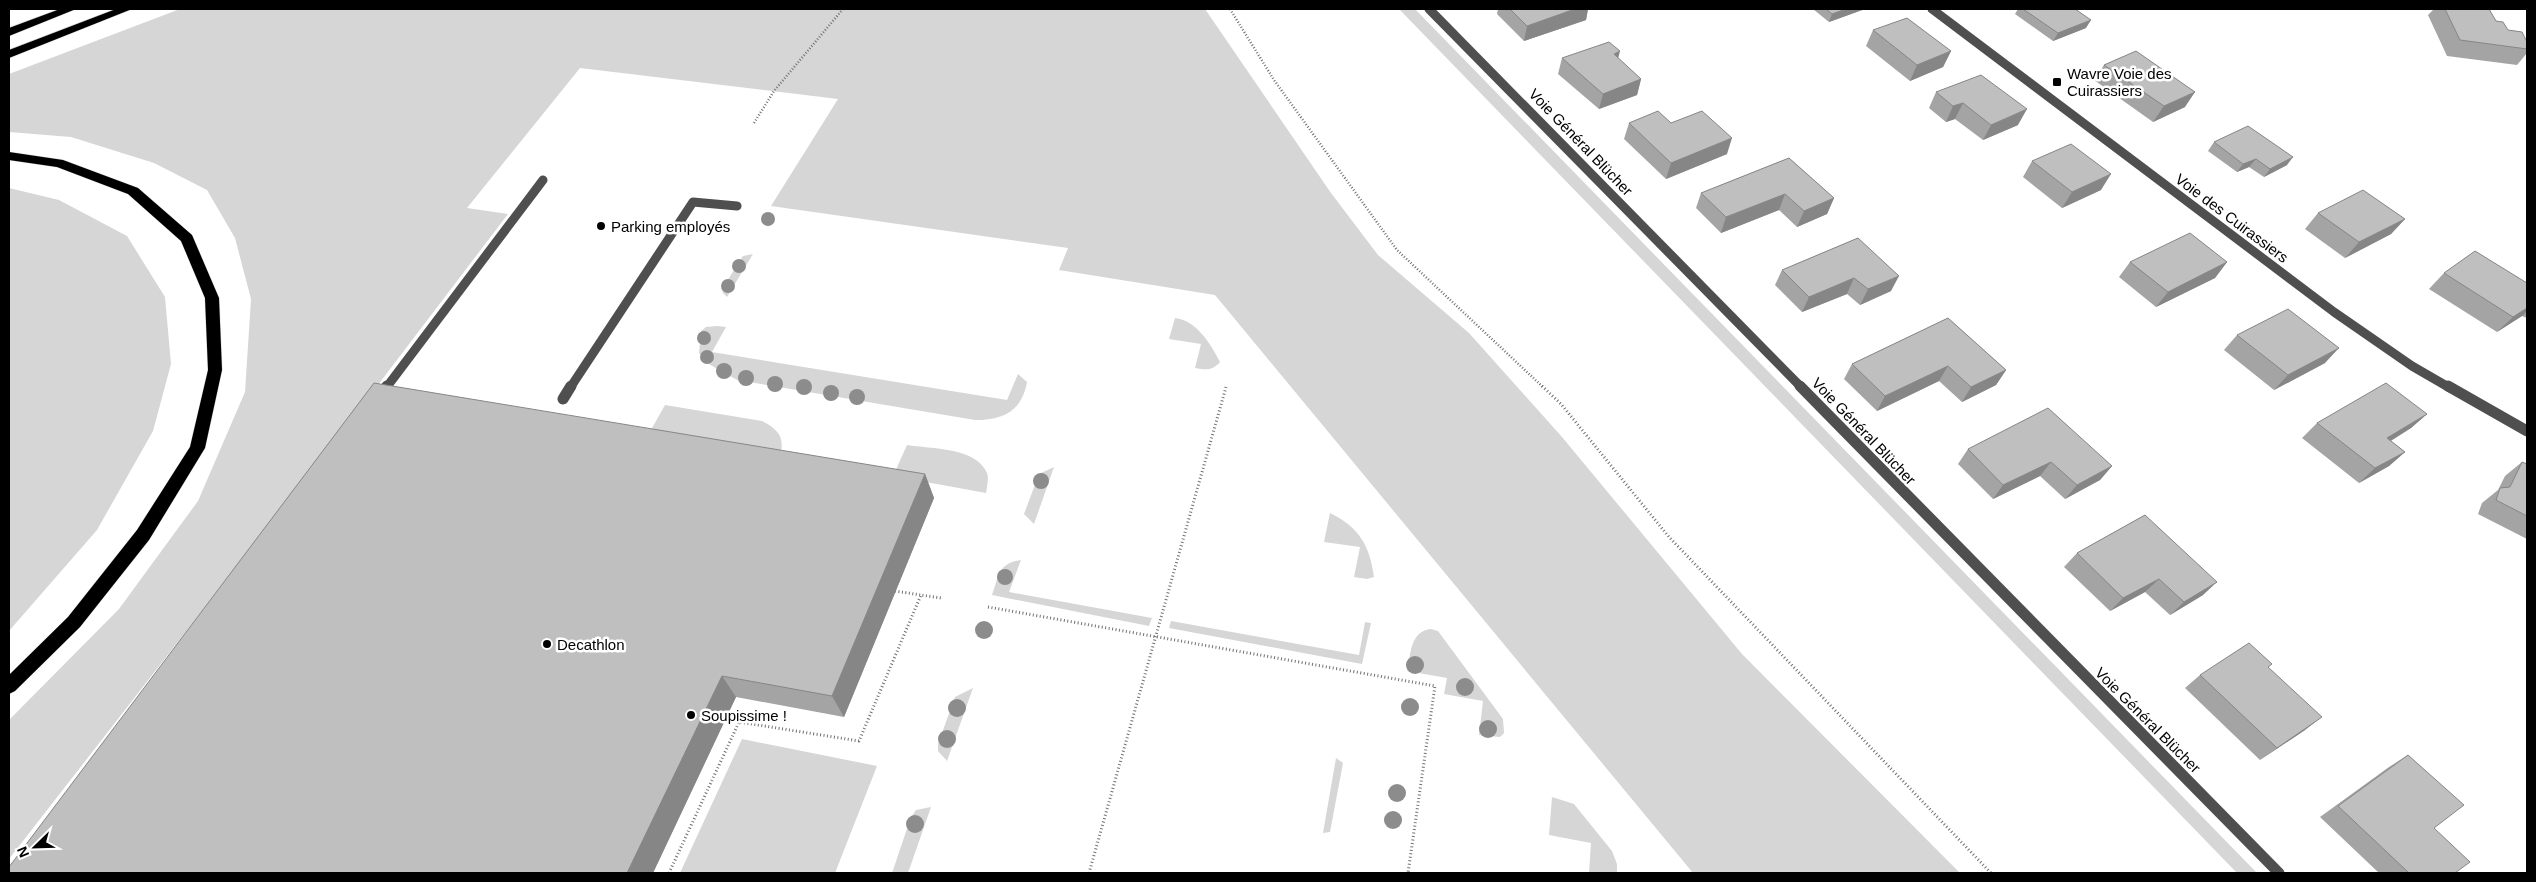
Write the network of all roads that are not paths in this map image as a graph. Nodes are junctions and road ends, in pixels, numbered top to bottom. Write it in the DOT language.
graph roads {
  1 [pos="70,9"];
  2 [pos="126,9"];
  3 [pos="1429,9"];
  4 [pos="1932,9"];
  5 [pos="9,32"];
  6 [pos="9,54"];
  7 [pos="9,156"];
  8 [pos="543,180"];
  9 [pos="737,206"];
  10 [pos="564,399"];
  11 [pos="374,403"];
  12 [pos="2527,431"];
  13 [pos="9,686"];
  14 [pos="2279,873"];
  1 -- 5 [label="highway"];
  2 -- 6 [label="highway"];
  3 -- 14 [label="street, Voie Général Blücher"];
  4 -- 12 [label="street, Voie des Cuirassiers"];
  7 -- 13 [label="highway"];
  8 -- 11 [label="street"];
  9 -- 10 [label="street"];
}
